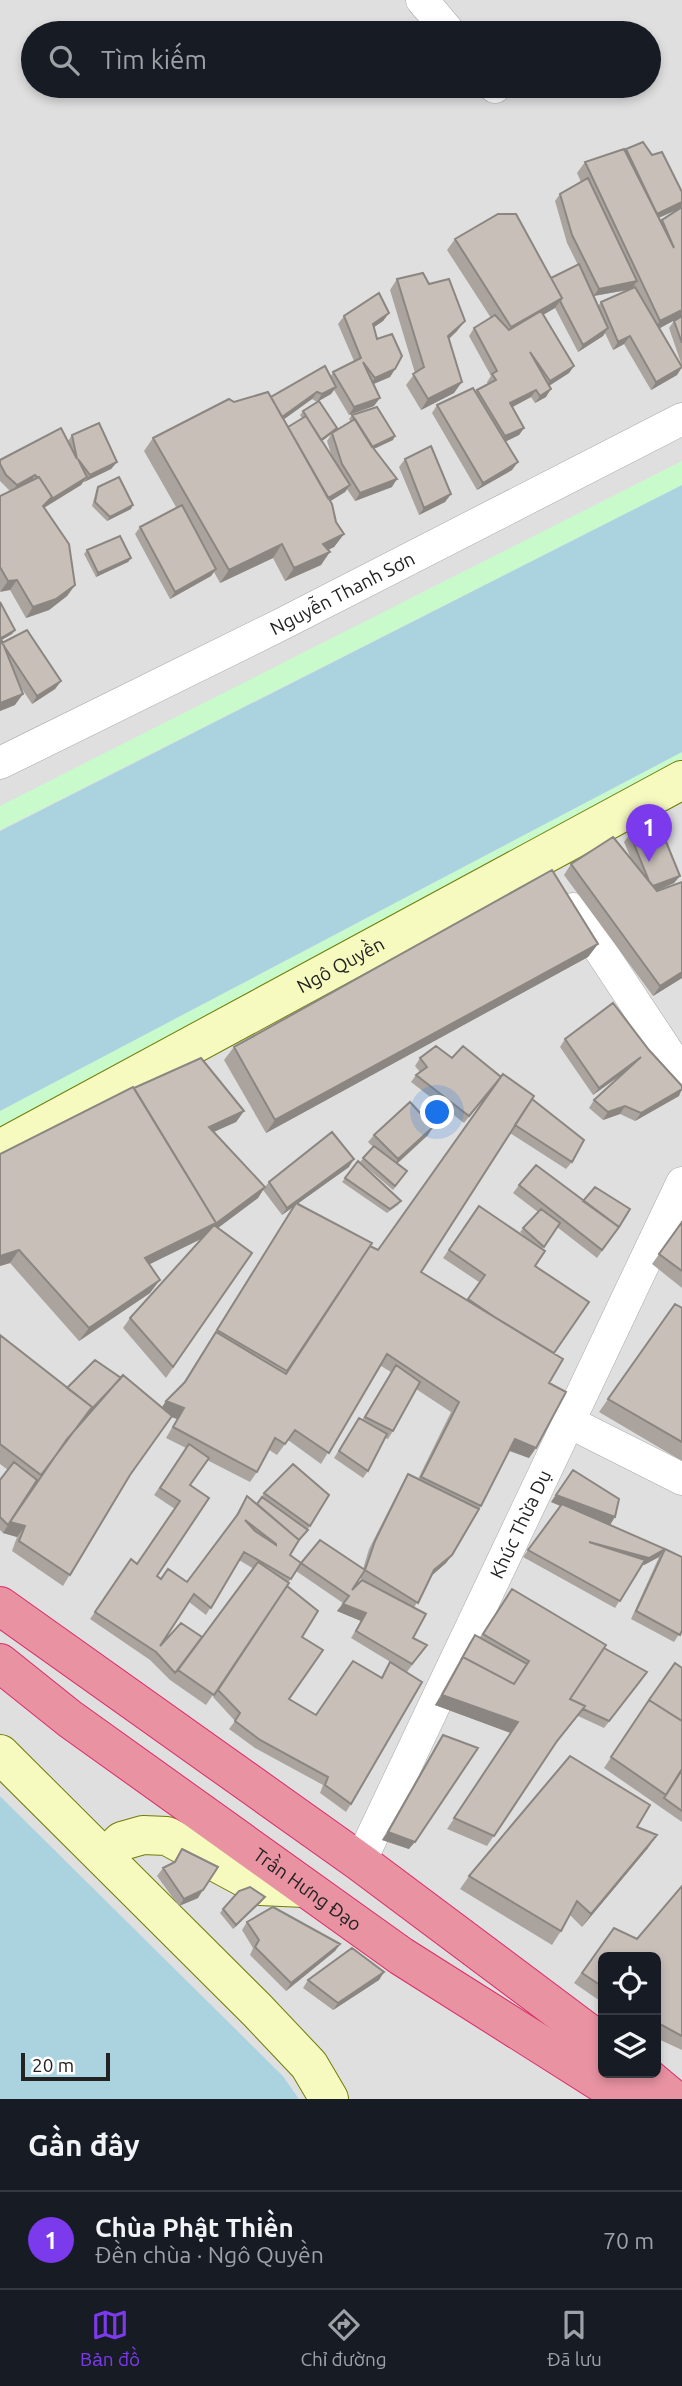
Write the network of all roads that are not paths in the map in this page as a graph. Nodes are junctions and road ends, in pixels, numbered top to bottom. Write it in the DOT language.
graph roads {
  1 [pos="422,0"];
  2 [pos="440,21"];
  3 [pos="682,419"];
  4 [pos="0,763"];
  5 [pos="682,780"];
  6 [pos="539,857"];
  7 [pos="682,1074"];
  8 [pos="0,1149"];
  9 [pos="682,1184"];
  10 [pos="569,1422"];
  11 [pos="682,1479"];
  12 [pos="0,1593"];
  13 [pos="0,1606"];
  14 [pos="30,1629"];
  15 [pos="0,1662"];
  16 [pos="0,1754"];
  17 [pos="106,1857"];
  18 [pos="359,1862"];
  19 [pos="305,1888"];
  20 [pos="598,2040"];
  21 [pos="648,2078"];
  22 [pos="329,2099"];
  23 [pos="627,2099"];
  24 [pos="673,2099"];
  1 -- 2 [label="street"];
  3 -- 4 [label="street, Nguyễn Thanh Sơn"];
  5 -- 6 [label="street, Ngô Quyền"];
  6 -- 7 [label="street"];
  6 -- 8 [label="street, Ngô Quyền"];
  9 -- 10 [label="street, Khúc Thừa Dụ"];
  10 -- 11 [label="street"];
  10 -- 18 [label="street, Khúc Thừa Dụ"];
  12 -- 14 [label="street"];
  13 -- 14 [label="highway"];
  14 -- 18 [label="highway"];
  15 -- 19 [label="highway, Trần Hưng Đạo"];
  16 -- 17 [label="street"];
  17 -- 19 [label="street"];
  17 -- 22 [label="street"];
  18 -- 20 [label="highway"];
  19 -- 23 [label="highway, Trần Hưng Đạo"];
  21 -- 24 [label="highway"];
}
